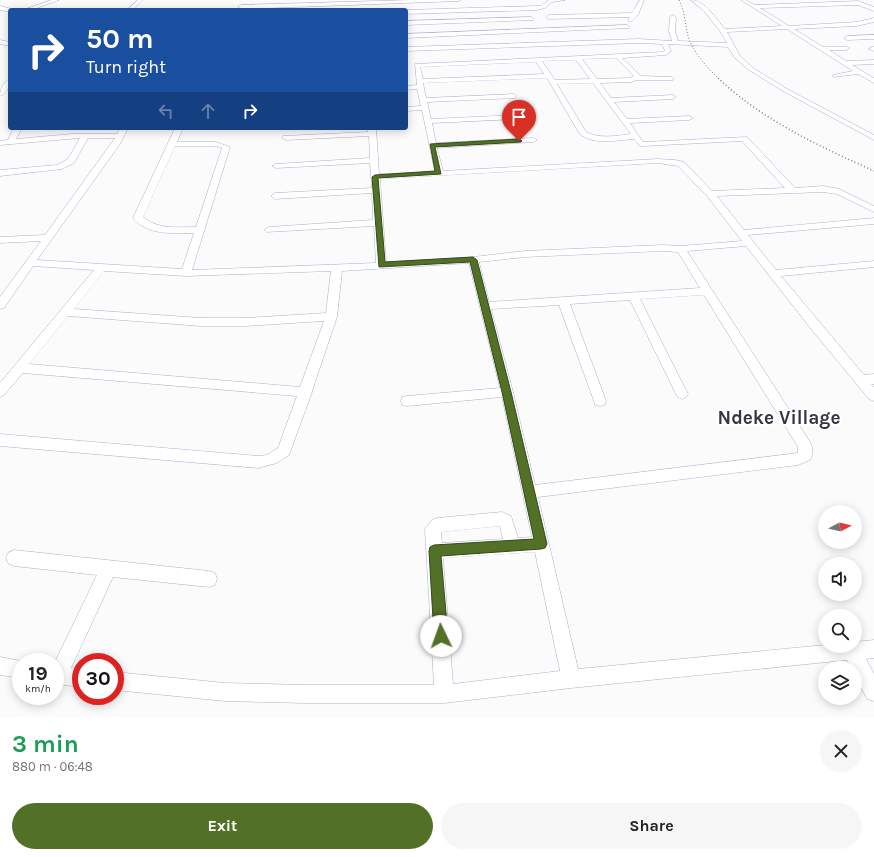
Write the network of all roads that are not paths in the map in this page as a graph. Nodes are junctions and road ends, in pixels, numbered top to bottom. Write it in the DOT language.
graph roads {
  1 [pos="57,0"];
  2 [pos="72,0"];
  3 [pos="76,0"];
  4 [pos="141,0"];
  5 [pos="244,0"];
  6 [pos="459,0"];
  7 [pos="551,0"];
  8 [pos="563,0"];
  9 [pos="642,0"];
  10 [pos="692,0"];
  11 [pos="742,0"];
  12 [pos="309,5"];
  13 [pos="754,7"];
  14 [pos="32,8"];
  15 [pos="132,8"];
  16 [pos="241,8"];
  17 [pos="874,9"];
  18 [pos="453,11"];
  19 [pos="408,12"];
  20 [pos="634,15"];
  21 [pos="549,17"];
  22 [pos="673,17"];
  23 [pos="531,19"];
  24 [pos="874,20"];
  25 [pos="458,22"];
  26 [pos="408,23"];
  27 [pos="788,27"];
  28 [pos="862,28"];
  29 [pos="576,30"];
  30 [pos="723,31"];
  31 [pos="462,34"];
  32 [pos="625,35"];
  33 [pos="408,36"];
  34 [pos="874,37"];
  35 [pos="847,38"];
  36 [pos="589,42"];
  37 [pos="664,42"];
  38 [pos="676,43"];
  39 [pos="730,45"];
  40 [pos="468,47"];
  41 [pos="846,48"];
  42 [pos="408,49"];
  43 [pos="820,49"];
  44 [pos="617,56"];
  45 [pos="578,57"];
  46 [pos="538,60"];
  47 [pos="874,62"];
  48 [pos="843,63"];
  49 [pos="858,72"];
  50 [pos="548,76"];
  51 [pos="835,76"];
  52 [pos="636,78"];
  53 [pos="671,79"];
  54 [pos="595,81"];
  55 [pos="553,82"];
  56 [pos="874,82"];
  57 [pos="8,84"];
  58 [pos="420,84"];
  59 [pos="408,87"];
  60 [pos="0,94"];
  61 [pos="514,96"];
  62 [pos="673,97"];
  63 [pos="423,100"];
  64 [pos="611,100"];
  65 [pos="424,108"];
  66 [pos="408,109"];
  67 [pos="518,117"];
  68 [pos="689,118"];
  69 [pos="427,121"];
  70 [pos="626,121"];
  71 [pos="17,130"];
  72 [pos="74,130"];
  73 [pos="178,130"];
  74 [pos="372,131"];
  75 [pos="122,132"];
  76 [pos="72,136"];
  77 [pos="86,136"];
  78 [pos="637,136"];
  79 [pos="286,138"];
  80 [pos="874,138"];
  81 [pos="533,140"];
  82 [pos="11,141"];
  83 [pos="0,143"];
  84 [pos="173,144"];
  85 [pos="432,146"];
  86 [pos="651,152"];
  87 [pos="374,160"];
  88 [pos="276,166"];
  89 [pos="0,173"];
  90 [pos="439,173"];
  91 [pos="375,177"];
  92 [pos="376,190"];
  93 [pos="792,190"];
  94 [pos="710,194"];
  95 [pos="276,196"];
  96 [pos="874,209"];
  97 [pos="874,221"];
  98 [pos="378,223"];
  99 [pos="200,230"];
  100 [pos="269,230"];
  101 [pos="740,233"];
  102 [pos="48,238"];
  103 [pos="0,240"];
  104 [pos="748,242"];
  105 [pos="681,249"];
  106 [pos="473,260"];
  107 [pos="30,263"];
  108 [pos="874,264"];
  109 [pos="381,265"];
  110 [pos="102,267"];
  111 [pos="337,268"];
  112 [pos="774,273"];
  113 [pos="186,274"];
  114 [pos="706,291"];
  115 [pos="634,296"];
  116 [pos="563,301"];
  117 [pos="0,305"];
  118 [pos="485,306"];
  119 [pos="65,312"];
  120 [pos="330,317"];
  121 [pos="19,368"];
  122 [pos="874,379"];
  123 [pos="861,380"];
  124 [pos="0,392"];
  125 [pos="306,392"];
  126 [pos="506,392"];
  127 [pos="682,394"];
  128 [pos="874,396"];
  129 [pos="406,401"];
  130 [pos="600,401"];
  131 [pos="0,440"];
  132 [pos="529,492"];
  133 [pos="541,544"];
  134 [pos="512,546"];
  135 [pos="434,551"];
  136 [pos="14,558"];
  137 [pos="110,568"];
  138 [pos="209,579"];
  139 [pos="874,649"];
  140 [pos="862,651"];
  141 [pos="842,653"];
  142 [pos="854,653"];
  143 [pos="64,661"];
  144 [pos="0,666"];
  145 [pos="12,668"];
  146 [pos="571,679"];
  147 [pos="124,682"];
  148 [pos="874,692"];
  149 [pos="444,694"];
  1 -- 14 [label="street"];
  2 -- 3 [label="street"];
  4 -- 15 [label="street"];
  5 -- 16 [label="street"];
  6 -- 12 [label="street"];
  7 -- 8 [label="street"];
  7 -- 18 [label="street"];
  9 -- 20 [label="street"];
  10 -- 30 [label="street"];
  11 -- 13 [label="street"];
  12 -- 16 [label="street"];
  13 -- 17 [label="street"];
  13 -- 27 [label="street"];
  18 -- 19 [label="street"];
  18 -- 25 [label="street"];
  20 -- 21 [label="street"];
  20 -- 32 [label="street"];
  22 -- 38 [label="street"];
  23 -- 25 [label="street"];
  24 -- 28 [label="street"];
  25 -- 26 [label="street"];
  25 -- 31 [label="street"];
  27 -- 28 [label="street"];
  27 -- 30 [label="street"];
  27 -- 43 [label="street"];
  28 -- 34 [label="street"];
  29 -- 31 [label="street"];
  29 -- 32 [label="street"];
  29 -- 36 [label="street"];
  30 -- 39 [label="street"];
  31 -- 33 [label="street"];
  31 -- 40 [label="street"];
  32 -- 36 [label="street"];
  32 -- 37 [label="street"];
  34 -- 35 [label="street"];
  36 -- 40 [label="street"];
  37 -- 38 [label="street"];
  37 -- 44 [label="street"];
  38 -- 39 [label="street"];
  39 -- 80 [label="street"];
  40 -- 42 [label="street"];
  41 -- 43 [label="street"];
  43 -- 48 [label="street"];
  44 -- 45 [label="street"];
  44 -- 52 [label="street"];
  45 -- 46 [label="street"];
  45 -- 54 [label="street"];
  46 -- 50 [label="street"];
  46 -- 58 [label="street"];
  47 -- 48 [label="street"];
  48 -- 49 [label="street"];
  49 -- 51 [label="street"];
  49 -- 56 [label="street"];
  50 -- 55 [label="street"];
  50 -- 58 [label="street"];
  52 -- 53 [label="street"];
  52 -- 54 [label="street"];
  54 -- 55 [label="street"];
  54 -- 64 [label="street"];
  55 -- 78 [label="street"];
  57 -- 60 [label="street"];
  58 -- 59 [label="street"];
  58 -- 63 [label="street"];
  61 -- 63 [label="street"];
  62 -- 64 [label="street"];
  63 -- 65 [label="street"];
  64 -- 70 [label="street"];
  65 -- 66 [label="street"];
  65 -- 69 [label="street"];
  67 -- 69 [label="street"];
  68 -- 70 [label="street"];
  69 -- 85 [label="street"];
  70 -- 78 [label="street"];
  71 -- 82 [label="street"];
  72 -- 76 [label="street"];
  73 -- 84 [label="street"];
  74 -- 79 [label="street"];
  74 -- 87 [label="street"];
  75 -- 77 [label="street"];
  75 -- 102 [label="street"];
  76 -- 77 [label="street"];
  76 -- 82 [label="street"];
  77 -- 89 [label="street"];
  78 -- 86 [label="street"];
  81 -- 85 [label="street"];
  82 -- 83 [label="street"];
  84 -- 99 [label="street"];
  84 -- 99 [label="street"];
  85 -- 90 [label="street"];
  86 -- 90 [label="street"];
  86 -- 93 [label="street"];
  86 -- 94 [label="street"];
  87 -- 88 [label="street"];
  87 -- 91 [label="street"];
  90 -- 91 [label="street"];
  91 -- 92 [label="street"];
  92 -- 95 [label="street"];
  92 -- 98 [label="street"];
  93 -- 94 [label="street"];
  93 -- 96 [label="street"];
  94 -- 101 [label="street"];
  97 -- 101 [label="street"];
  98 -- 100 [label="street"];
  98 -- 109 [label="street"];
  99 -- 113 [label="street"];
  101 -- 104 [label="street"];
  102 -- 103 [label="street"];
  102 -- 107 [label="street"];
  104 -- 105 [label="street"];
  104 -- 112 [label="street"];
  105 -- 106 [label="street"];
  105 -- 114 [label="street"];
  106 -- 109 [label="street"];
  106 -- 118 [label="street"];
  107 -- 110 [label="street"];
  107 -- 117 [label="street"];
  108 -- 112 [label="street"];
  109 -- 111 [label="street"];
  110 -- 113 [label="street"];
  110 -- 119 [label="street"];
  111 -- 113 [label="street"];
  111 -- 120 [label="street"];
  112 -- 123 [label="street"];
  114 -- 115 [label="street"];
  114 -- 132 [label="street"];
  115 -- 116 [label="street"];
  115 -- 127 [label="street"];
  116 -- 118 [label="street"];
  116 -- 130 [label="street"];
  118 -- 126 [label="street"];
  119 -- 120 [label="street"];
  119 -- 121 [label="street"];
  120 -- 125 [label="street"];
  121 -- 124 [label="street"];
  121 -- 125 [label="street"];
  122 -- 123 [label="street"];
  123 -- 128 [label="street"];
  125 -- 131 [label="street"];
  126 -- 129 [label="street"];
  126 -- 132 [label="street"];
  132 -- 133 [label="street"];
  133 -- 134 [label="street"];
  133 -- 146 [label="street"];
  134 -- 135 [label="street"];
  134 -- 135 [label="street"];
  135 -- 149 [label="street"];
  136 -- 137 [label="street"];
  137 -- 138 [label="street"];
  137 -- 143 [label="street"];
  139 -- 140 [label="street"];
  141 -- 146 [label="street"];
  142 -- 148 [label="street"];
  144 -- 145 [label="street"];
  146 -- 149 [label="street"];
  147 -- 149 [label="street"];
}
